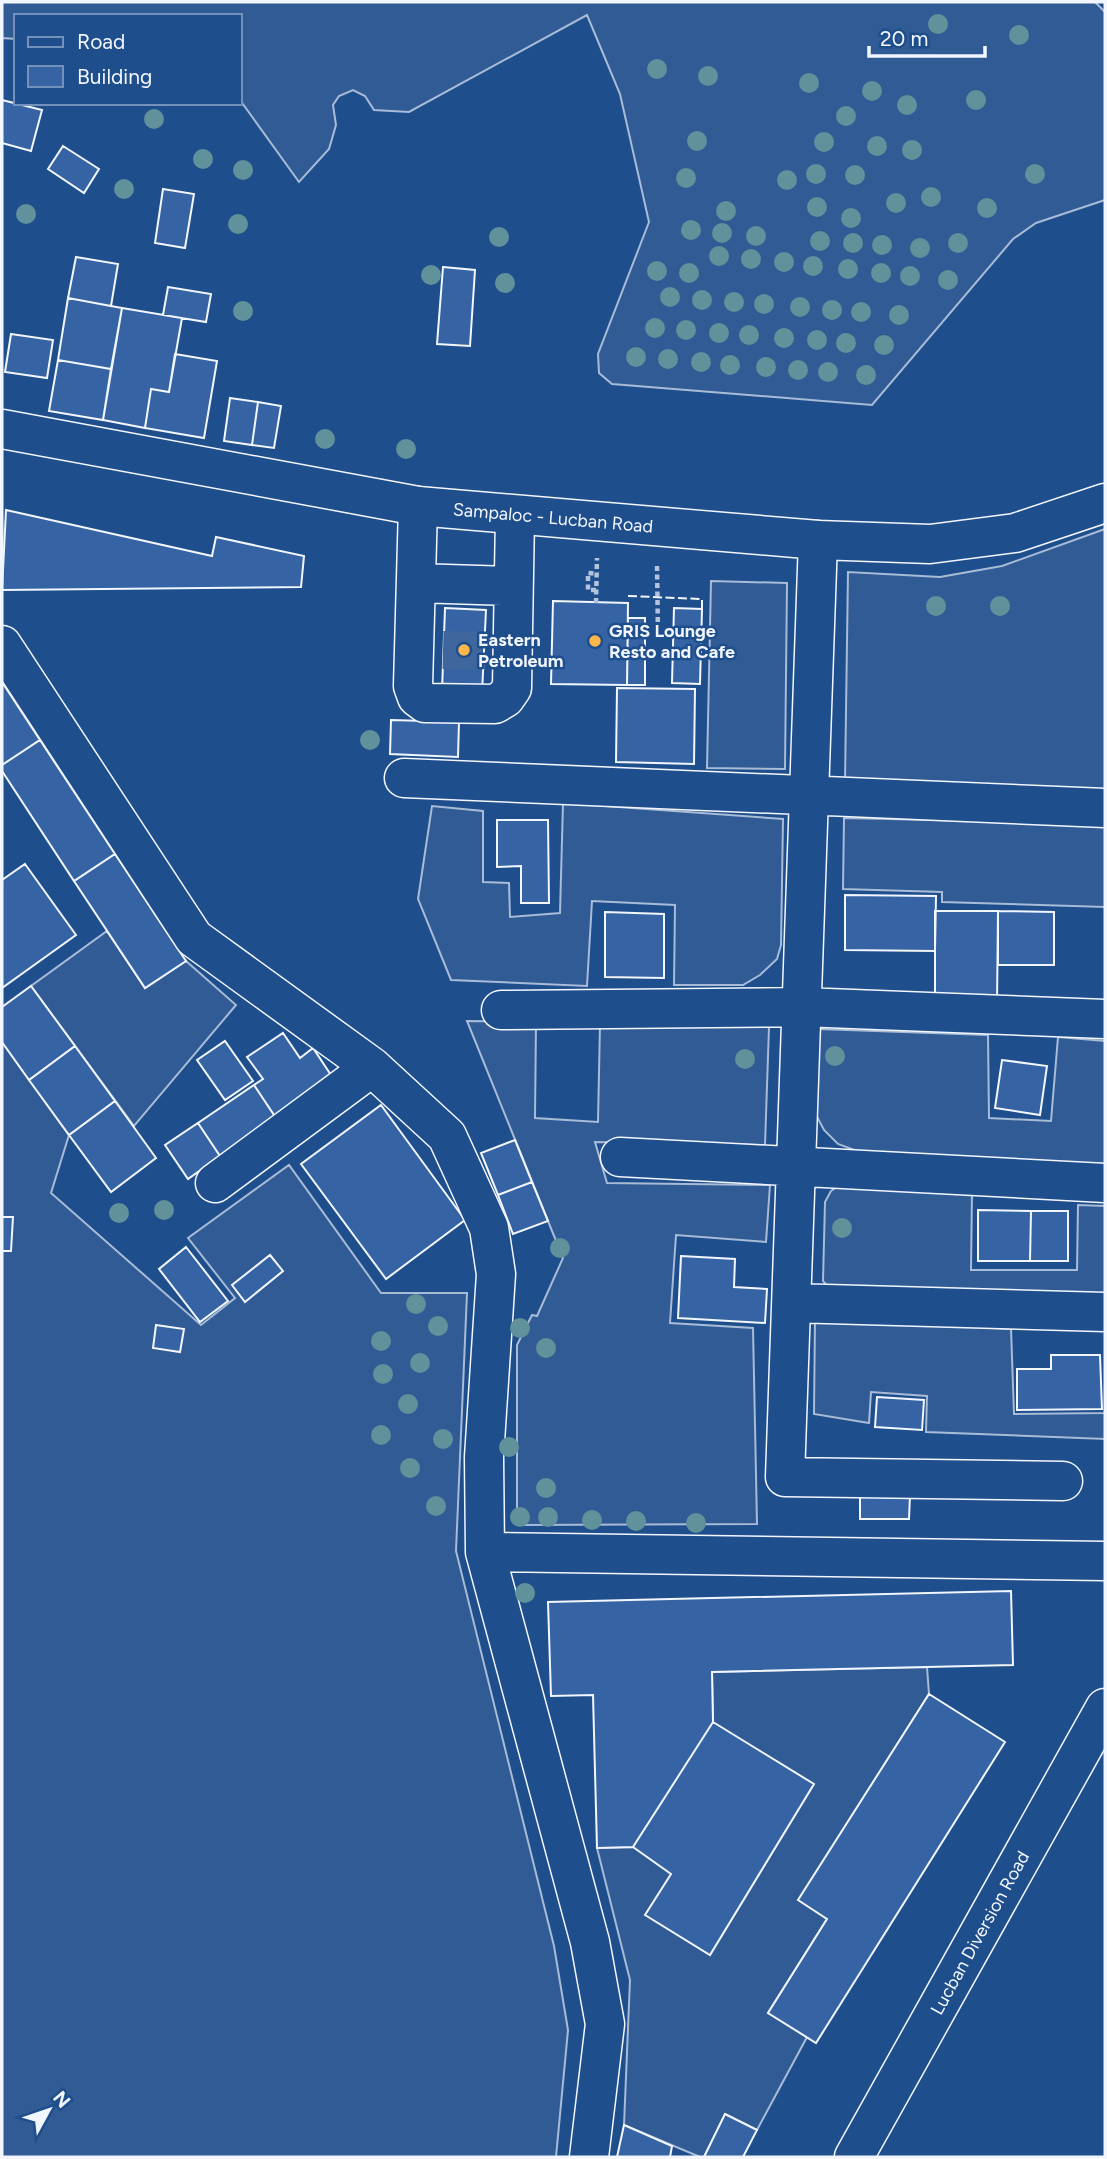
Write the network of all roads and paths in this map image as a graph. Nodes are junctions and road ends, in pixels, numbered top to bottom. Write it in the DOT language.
graph roads {
  1 [pos="2,429"];
  2 [pos="1105,503"];
  3 [pos="418,506"];
  4 [pos="515,516"];
  5 [pos="657,527"];
  6 [pos="818,540"];
  7 [pos="597,575"];
  8 [pos="416,583"];
  9 [pos="513,586"];
  10 [pos="596,603"];
  11 [pos="658,635"];
  12 [pos="2,645"];
  13 [pos="404,778"];
  14 [pos="809,795"];
  15 [pos="1105,808"];
  16 [pos="802,1007"];
  17 [pos="501,1010"];
  18 [pos="1105,1019"];
  19 [pos="372,1067"];
  20 [pos="620,1157"];
  21 [pos="797,1167"];
  22 [pos="215,1183"];
  23 [pos="1105,1183"];
  24 [pos="792,1303"];
  25 [pos="1105,1312"];
  26 [pos="1063,1481"];
  27 [pos="485,1552"];
  28 [pos="1105,1561"];
  29 [pos="1100,1726"];
  30 [pos="589,2157"];
  31 [pos="854,2157"];
  1 -- 3 [label="street, Sampaloc - Lucban Road"];
  2 -- 6 [label="street, Sampaloc - Lucban Road"];
  3 -- 4 [label="street, Sampaloc - Lucban Road"];
  3 -- 8 [label="street"];
  4 -- 5 [label="street, Sampaloc - Lucban Road"];
  4 -- 9 [label="street"];
  5 -- 6 [label="street, Sampaloc - Lucban Road"];
  5 -- 11 [label="path"];
  6 -- 14 [label="street"];
  7 -- 10 [label="path"];
  8 -- 9 [label="street"];
  8 -- 9 [label="street"];
  12 -- 19 [label="street"];
  13 -- 14 [label="street"];
  14 -- 15 [label="street"];
  14 -- 16 [label="street"];
  16 -- 17 [label="street"];
  16 -- 18 [label="street"];
  16 -- 21 [label="street"];
  19 -- 22 [label="street"];
  19 -- 27 [label="street"];
  20 -- 21 [label="street"];
  21 -- 23 [label="street"];
  21 -- 24 [label="street"];
  24 -- 25 [label="street"];
  24 -- 26 [label="street"];
  27 -- 28 [label="street"];
  27 -- 30 [label="street"];
  29 -- 31 [label="street, Lucban Diversion Road"];
}
